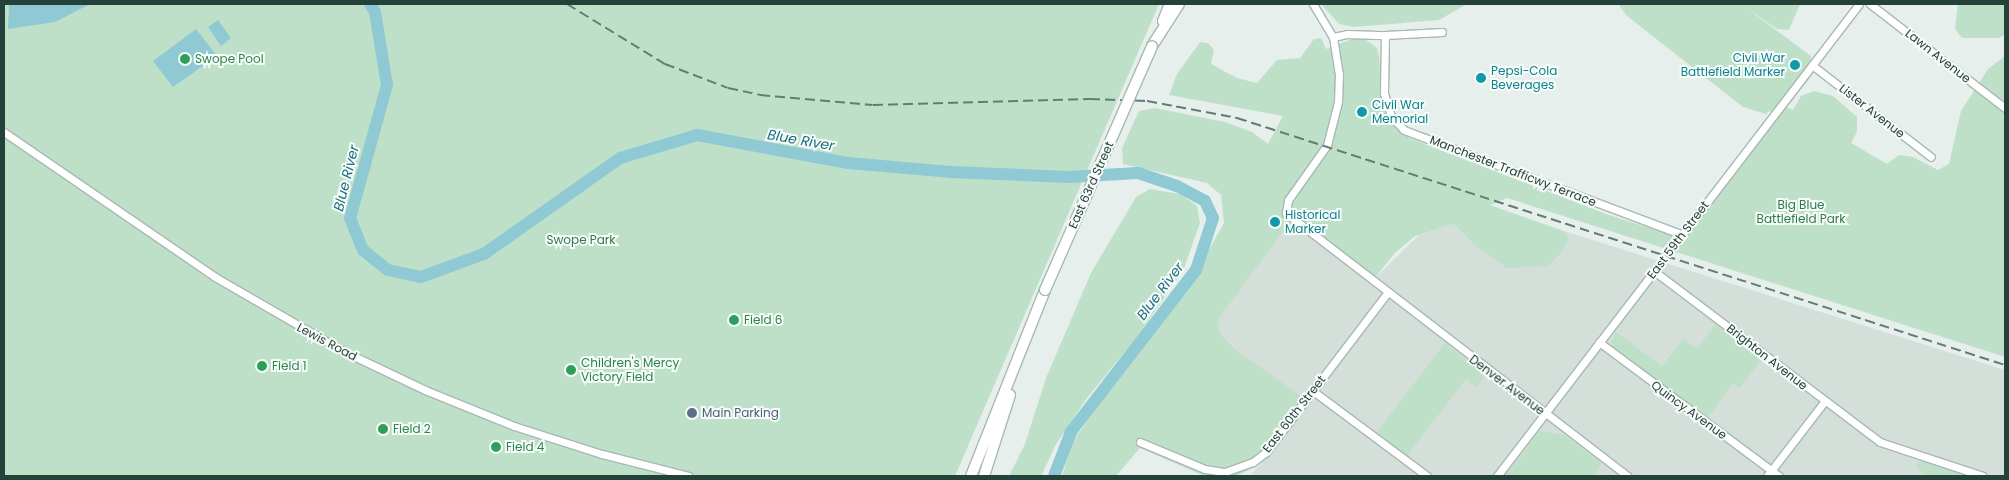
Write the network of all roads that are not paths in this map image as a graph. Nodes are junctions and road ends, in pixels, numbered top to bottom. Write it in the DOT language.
graph roads {
  1 [pos="1170,4"];
  2 [pos="1179,4"];
  3 [pos="1313,4"];
  4 [pos="1859,4"];
  5 [pos="1870,4"];
  6 [pos="1442,32"];
  7 [pos="1385,35"];
  8 [pos="1333,37"];
  9 [pos="1152,46"];
  10 [pos="1812,65"];
  11 [pos="2005,108"];
  12 [pos="4,132"];
  13 [pos="1931,157"];
  14 [pos="1681,234"];
  15 [pos="1654,271"];
  16 [pos="1387,293"];
  17 [pos="1599,342"];
  18 [pos="1015,367"];
  19 [pos="1313,391"];
  20 [pos="1824,402"];
  21 [pos="1545,414"];
  22 [pos="1140,442"];
  23 [pos="1769,473"];
  24 [pos="688,476"];
  25 [pos="971,476"];
  26 [pos="984,476"];
  27 [pos="1427,476"];
  28 [pos="1497,476"];
  29 [pos="1627,476"];
  30 [pos="1779,476"];
  31 [pos="1983,476"];
  1 -- 9 [label="main road, East 63rd Street"];
  2 -- 9 [label="main road"];
  3 -- 8 [label="street"];
  4 -- 10 [label="street, East 59th Street"];
  5 -- 11 [label="street, Lawn Avenue"];
  6 -- 7 [label="street"];
  7 -- 8 [label="street"];
  7 -- 14 [label="street, Manchester Trafficwy Terrace"];
  8 -- 16 [label="street, Denver Avenue"];
  9 -- 18 [label="main road, East 63rd Street, bridge"];
  10 -- 13 [label="street, Lister Avenue"];
  10 -- 14 [label="street, East 59th Street"];
  12 -- 24 [label="street, Lewis Road"];
  14 -- 15 [label="street, East 59th Street"];
  15 -- 17 [label="street, East 59th Street"];
  15 -- 20 [label="street, Brighton Avenue"];
  16 -- 19 [label="street, East 60th Street"];
  16 -- 21 [label="street, Denver Avenue"];
  17 -- 21 [label="street, East 59th Street"];
  17 -- 23 [label="street, Quincy Avenue"];
  18 -- 25 [label="main road, East 63rd Street"];
  18 -- 26 [label="main road, East 63rd Street"];
  19 -- 22 [label="street, East 60th Street"];
  19 -- 27 [label="street"];
  20 -- 23 [label="street"];
  20 -- 31 [label="street, Brighton Avenue"];
  21 -- 28 [label="street, East 59th Street"];
  21 -- 29 [label="street, Denver Avenue"];
  23 -- 30 [label="street, Quincy Avenue"];
}
